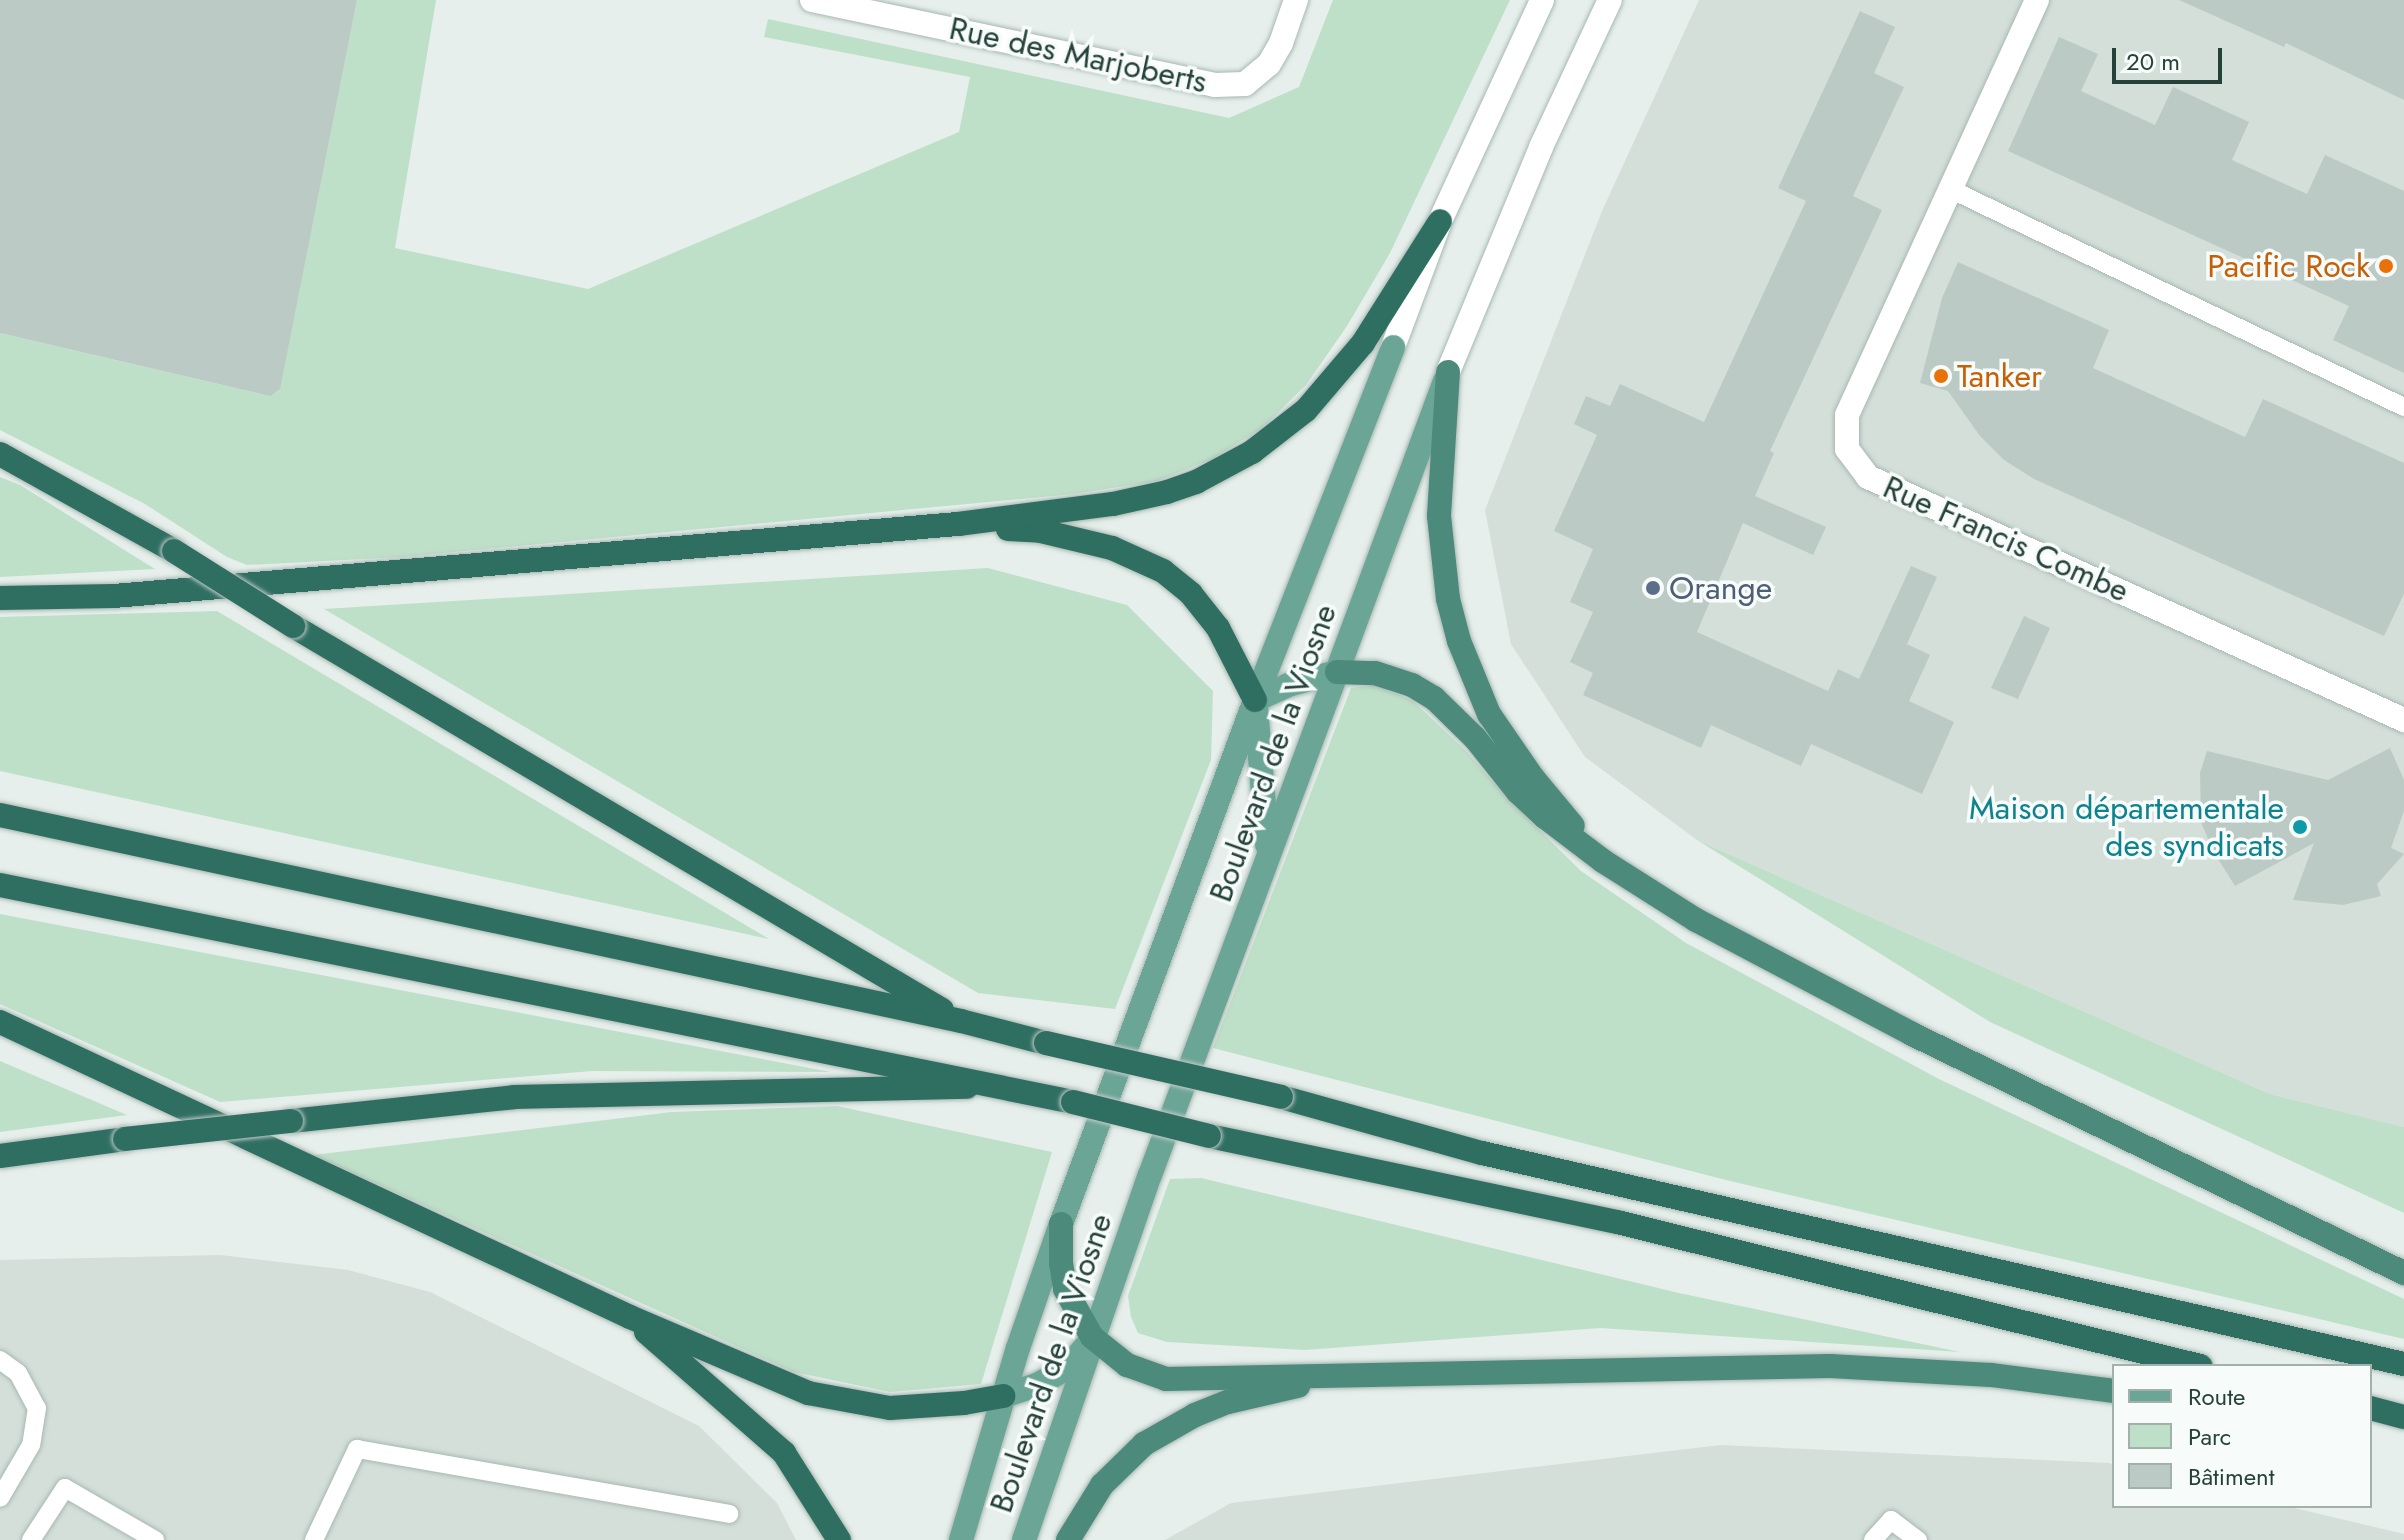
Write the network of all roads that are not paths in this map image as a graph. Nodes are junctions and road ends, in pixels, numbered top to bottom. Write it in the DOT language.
graph roads {
  1 [pos="812,0"];
  2 [pos="1296,0"];
  3 [pos="1542,0"];
  4 [pos="1610,0"];
  5 [pos="2037,0"];
  6 [pos="1950,189"];
  7 [pos="1440,221"];
  8 [pos="1393,347"];
  9 [pos="1448,372"];
  10 [pos="2404,407"];
  11 [pos="0,454"];
  12 [pos="958,524"];
  13 [pos="0,598"];
  14 [pos="1337,672"];
  15 [pos="1255,700"];
  16 [pos="2404,720"];
  17 [pos="0,815"];
  18 [pos="1268,860"];
  19 [pos="1603,861"];
  20 [pos="0,885"];
  21 [pos="961,1021"];
  22 [pos="0,1022"];
  23 [pos="1010,1087"];
  24 [pos="0,1156"];
  25 [pos="1061,1224"];
  26 [pos="2404,1273"];
  27 [pos="630,1317"];
  28 [pos="1092,1337"];
  29 [pos="0,1360"];
  30 [pos="2192,1364"];
  31 [pos="2404,1364"];
  32 [pos="1347,1374"];
  33 [pos="2112,1391"];
  34 [pos="1003,1396"];
  35 [pos="0,1498"];
  36 [pos="729,1514"];
  37 [pos="31,1540"];
  38 [pos="155,1540"];
  39 [pos="314,1540"];
  40 [pos="839,1540"];
  41 [pos="961,1540"];
  42 [pos="1024,1540"];
  43 [pos="1068,1540"];
  44 [pos="1873,1540"];
  45 [pos="1918,1540"];
  1 -- 2 [label="street, Rue des Marjoberts"];
  3 -- 7 [label="street, Boulevard de la Viosne"];
  4 -- 9 [label="street, Boulevard de la Viosne"];
  5 -- 6 [label="street, Rue Francis Combe"];
  6 -- 10 [label="lane"];
  6 -- 16 [label="street, Rue Francis Combe"];
  7 -- 8 [label="street, Boulevard de la Viosne"];
  7 -- 12 [label="highway"];
  8 -- 15 [label="main road, Boulevard de la Viosne"];
  9 -- 14 [label="main road, Boulevard de la Viosne"];
  9 -- 19 [label="highway"];
  11 -- 21 [label="highway, bridge"];
  12 -- 13 [label="highway"];
  12 -- 15 [label="highway"];
  14 -- 15 [label="main road"];
  14 -- 18 [label="main road, Boulevard de la Viosne"];
  14 -- 19 [label="highway"];
  15 -- 18 [label="main road"];
  15 -- 25 [label="main road, Boulevard de la Viosne"];
  17 -- 21 [label="highway"];
  18 -- 28 [label="main road, Boulevard de la Viosne"];
  19 -- 26 [label="highway"];
  20 -- 23 [label="highway"];
  21 -- 31 [label="highway, bridge"];
  22 -- 27 [label="highway"];
  23 -- 24 [label="highway, bridge"];
  23 -- 30 [label="highway, bridge"];
  25 -- 28 [label="highway"];
  25 -- 34 [label="main road, Boulevard de la Viosne"];
  27 -- 34 [label="highway"];
  27 -- 40 [label="highway"];
  28 -- 32 [label="highway"];
  28 -- 34 [label="main road"];
  28 -- 42 [label="main road, Boulevard de la Viosne"];
  29 -- 35 [label="lane"];
  32 -- 33 [label="highway"];
  32 -- 43 [label="highway"];
  34 -- 41 [label="main road, Boulevard de la Viosne"];
  36 -- 39 [label="lane"];
  37 -- 38 [label="lane"];
  44 -- 45 [label="lane"];
}
